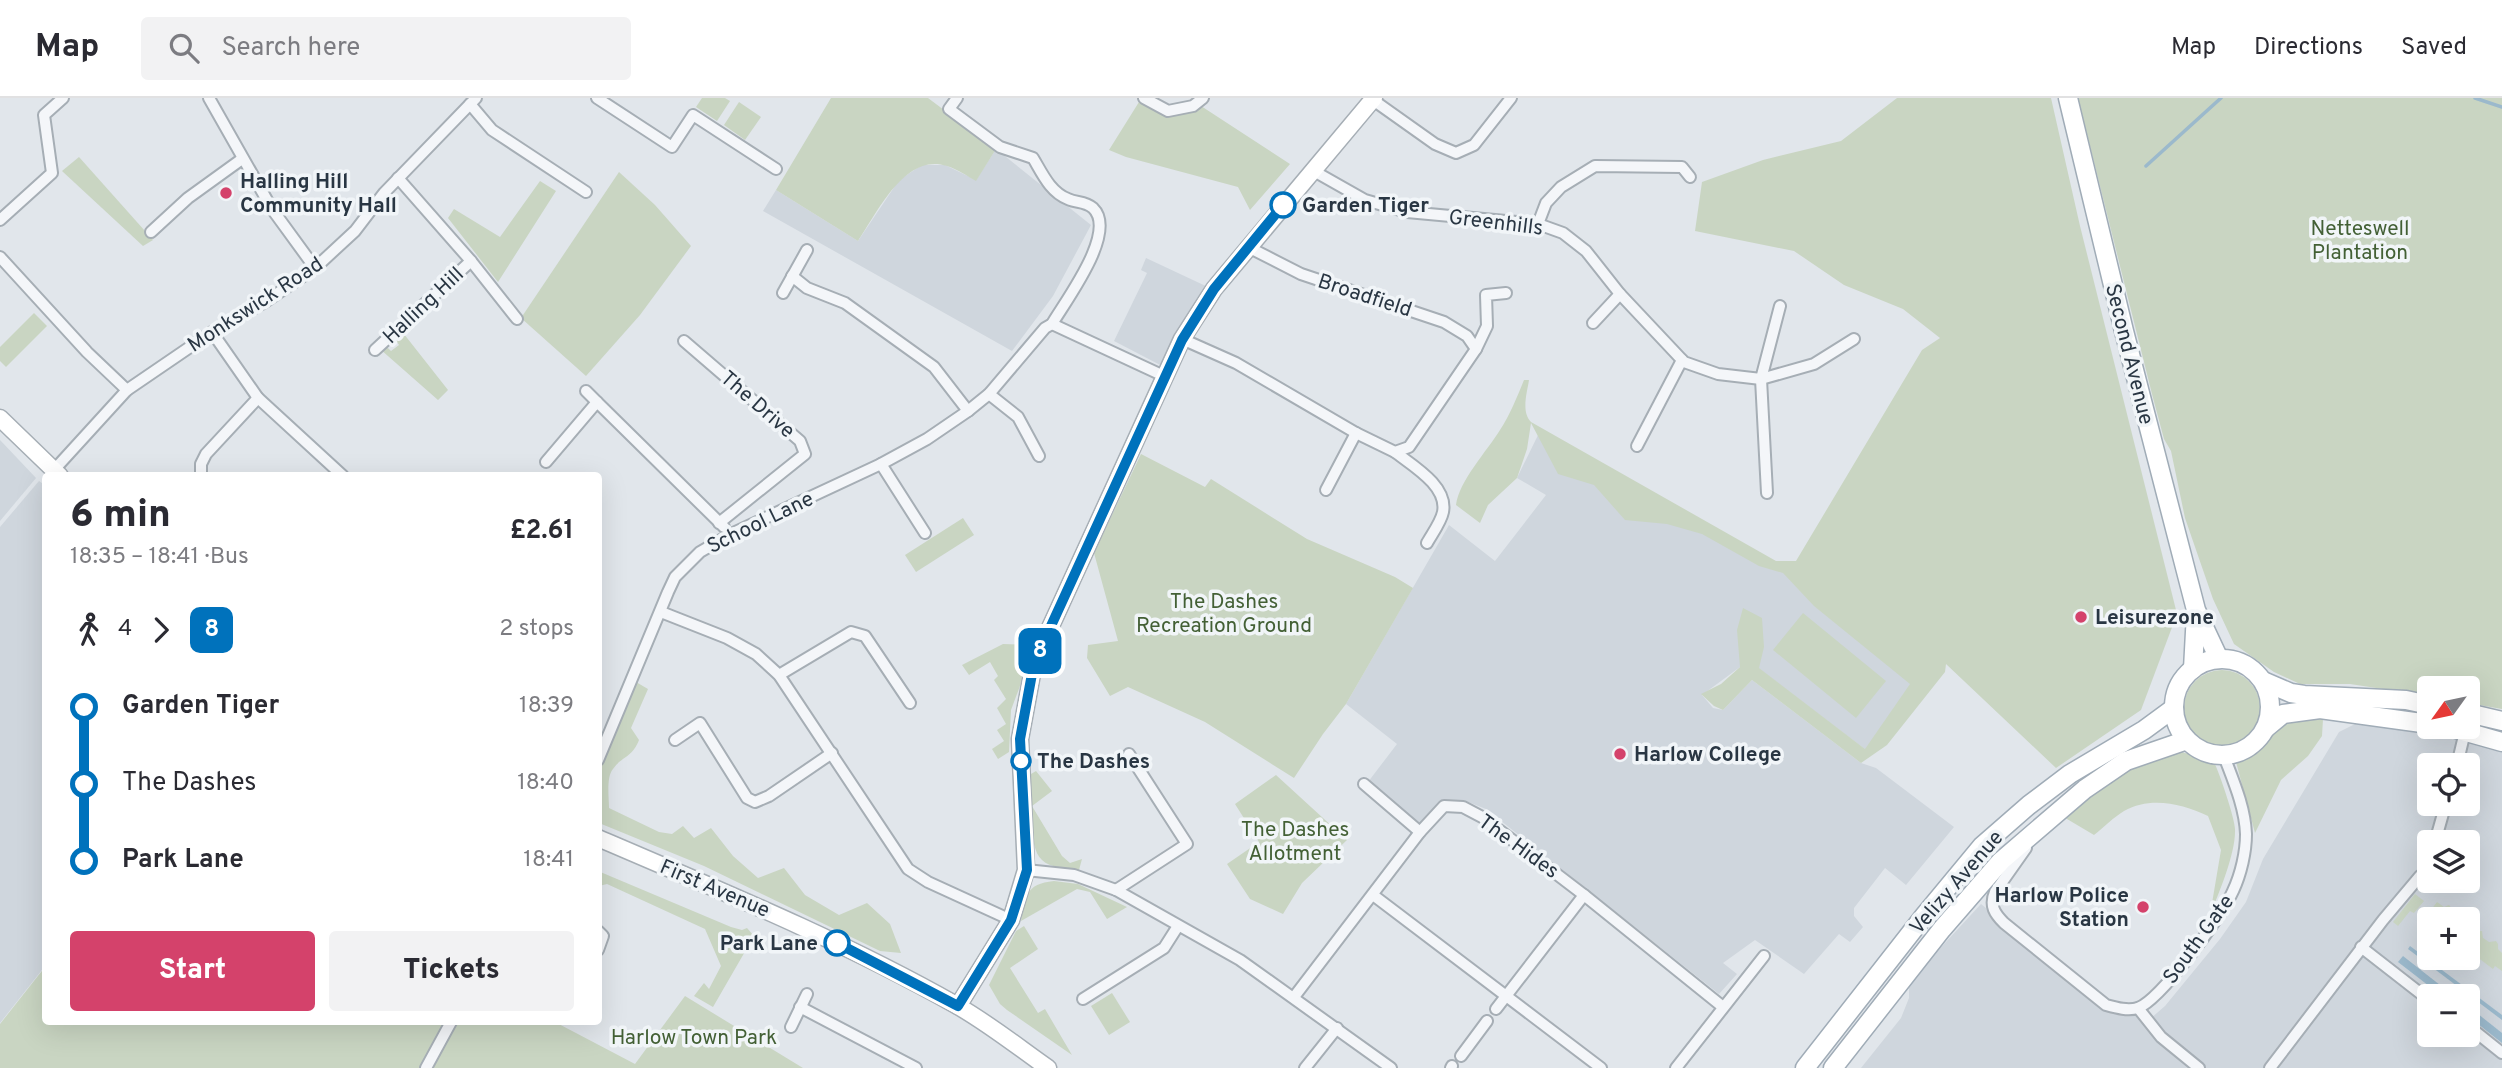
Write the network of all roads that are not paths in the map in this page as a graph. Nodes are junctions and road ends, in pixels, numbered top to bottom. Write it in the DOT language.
graph roads {
  1 [pos="63,98"];
  2 [pos="209,98"];
  3 [pos="597,98"];
  4 [pos="957,98"];
  5 [pos="1144,98"];
  6 [pos="1203,98"];
  7 [pos="1511,98"];
  8 [pos="2068,98"];
  9 [pos="1373,99"];
  10 [pos="473,101"];
  11 [pos="243,159"];
  12 [pos="776,169"];
  13 [pos="1312,170"];
  14 [pos="1690,177"];
  15 [pos="398,178"];
  16 [pos="586,192"];
  17 [pos="0,220"];
  18 [pos="1538,225"];
  19 [pos="150,232"];
  20 [pos="1248,247"];
  21 [pos="807,250"];
  22 [pos="0,257"];
  23 [pos="471,261"];
  24 [pos="315,268"];
  25 [pos="792,276"];
  26 [pos="783,293"];
  27 [pos="1506,293"];
  28 [pos="1620,294"];
  29 [pos="1780,306"];
  30 [pos="517,319"];
  31 [pos="1593,323"];
  32 [pos="1052,324"];
  33 [pos="212,332"];
  34 [pos="1854,339"];
  35 [pos="1182,340"];
  36 [pos="684,341"];
  37 [pos="1476,349"];
  38 [pos="375,350"];
  39 [pos="1682,359"];
  40 [pos="1166,377"];
  41 [pos="1761,379"];
  42 [pos="127,390"];
  43 [pos="586,391"];
  44 [pos="989,394"];
  45 [pos="258,398"];
  46 [pos="597,402"];
  47 [pos="968,411"];
  48 [pos="0,418"];
  49 [pos="1356,433"];
  50 [pos="1637,446"];
  51 [pos="1395,452"];
  52 [pos="1039,456"];
  53 [pos="546,462"];
  54 [pos="881,464"];
  55 [pos="56,472"];
  56 [pos="58,472"];
  57 [pos="201,472"];
  58 [pos="339,472"];
  59 [pos="1326,490"];
  60 [pos="1768,493"];
  61 [pos="719,523"];
  62 [pos="925,533"];
  63 [pos="731,534"];
  64 [pos="1427,543"];
  65 [pos="2196,610"];
  66 [pos="661,612"];
  67 [pos="2219,659"];
  68 [pos="2193,669"];
  69 [pos="779,675"];
  70 [pos="2263,681"];
  71 [pos="2417,702"];
  72 [pos="910,704"];
  73 [pos="2174,708"];
  74 [pos="2480,716"];
  75 [pos="2502,721"];
  76 [pos="2417,722"];
  77 [pos="2266,728"];
  78 [pos="2480,736"];
  79 [pos="675,740"];
  80 [pos="2187,740"];
  81 [pos="2463,740"];
  82 [pos="2502,742"];
  83 [pos="602,751"];
  84 [pos="832,753"];
  85 [pos="2460,753"];
  86 [pos="1129,754"];
  87 [pos="2224,756"];
  88 [pos="1364,784"];
  89 [pos="2045,824"];
  90 [pos="1420,832"];
  91 [pos="602,840"];
  92 [pos="1027,870"];
  93 [pos="2417,879"];
  94 [pos="1116,890"];
  95 [pos="1373,895"];
  96 [pos="1584,895"];
  97 [pos="1011,920"];
  98 [pos="1178,926"];
  99 [pos="2361,947"];
  100 [pos="1764,956"];
  101 [pos="2417,991"];
  102 [pos="807,994"];
  103 [pos="1506,996"];
  104 [pos="1294,997"];
  105 [pos="1083,999"];
  106 [pos="958,1006"];
  107 [pos="800,1007"];
  108 [pos="1723,1007"];
  109 [pos="2138,1008"];
  110 [pos="1496,1009"];
  111 [pos="1487,1021"];
  112 [pos="449,1025"];
  113 [pos="791,1027"];
  114 [pos="1337,1028"];
  115 [pos="2480,1035"];
  116 [pos="2502,1053"];
  117 [pos="1461,1056"];
  118 [pos="2187,1064"];
  119 [pos="426,1068"];
  120 [pos="915,1068"];
  121 [pos="1048,1068"];
  122 [pos="1306,1068"];
  123 [pos="1391,1068"];
  124 [pos="1601,1068"];
  125 [pos="1676,1068"];
  126 [pos="1805,1068"];
  127 [pos="1833,1068"];
  128 [pos="2199,1068"];
  129 [pos="2270,1068"];
  1 -- 17 [label="street"];
  2 -- 11 [label="street"];
  3 -- 12 [label="street"];
  4 -- 32 [label="street, School Lane"];
  5 -- 6 [label="street"];
  7 -- 9 [label="street"];
  8 -- 65 [label="main road, Second Avenue"];
  9 -- 13 [label="street"];
  10 -- 15 [label="street, Monkswick Road"];
  10 -- 16 [label="street"];
  11 -- 19 [label="street"];
  11 -- 24 [label="street"];
  13 -- 18 [label="street, Greenhills"];
  13 -- 20 [label="street"];
  14 -- 18 [label="street"];
  15 -- 23 [label="street, Halling Hill"];
  15 -- 24 [label="street, Monkswick Road"];
  18 -- 28 [label="street, Greenhills"];
  20 -- 35 [label="street"];
  20 -- 37 [label="street, Broadfield"];
  21 -- 25 [label="street"];
  22 -- 42 [label="street"];
  23 -- 30 [label="street, Halling Hill"];
  23 -- 38 [label="street, Halling Hill"];
  24 -- 33 [label="street, Monkswick Road"];
  25 -- 26 [label="street"];
  25 -- 47 [label="street"];
  27 -- 37 [label="street"];
  28 -- 31 [label="street"];
  28 -- 39 [label="street, Greenhills"];
  29 -- 41 [label="street"];
  32 -- 40 [label="street"];
  32 -- 44 [label="street, School Lane"];
  33 -- 42 [label="street, Monkswick Road"];
  33 -- 45 [label="street"];
  34 -- 41 [label="street, Greenhills"];
  35 -- 40 [label="street"];
  35 -- 49 [label="street"];
  36 -- 61 [label="street, The Drive"];
  37 -- 51 [label="street"];
  39 -- 41 [label="street, Greenhills"];
  39 -- 50 [label="street"];
  40 -- 92 [label="street"];
  41 -- 60 [label="street"];
  42 -- 56 [label="street, Monkswick Road"];
  43 -- 46 [label="street"];
  44 -- 47 [label="street, School Lane"];
  44 -- 52 [label="street"];
  45 -- 57 [label="street"];
  45 -- 58 [label="street"];
  46 -- 53 [label="street"];
  46 -- 61 [label="street"];
  47 -- 54 [label="street, School Lane"];
  48 -- 55 [label="street"];
  49 -- 51 [label="street"];
  49 -- 59 [label="street"];
  51 -- 64 [label="street"];
  54 -- 62 [label="street"];
  54 -- 63 [label="street, School Lane"];
  61 -- 63 [label="street"];
  63 -- 66 [label="street, School Lane"];
  65 -- 67 [label="main road, Second Avenue"];
  65 -- 68 [label="main road, Second Avenue"];
  66 -- 69 [label="street"];
  66 -- 83 [label="street, School Lane"];
  67 -- 68 [label="main road"];
  67 -- 70 [label="main road"];
  68 -- 73 [label="main road"];
  69 -- 72 [label="street"];
  69 -- 84 [label="street"];
  70 -- 71 [label="main road"];
  70 -- 77 [label="main road"];
  73 -- 80 [label="main road"];
  73 -- 126 [label="main road, Velizy Avenue"];
  74 -- 75 [label="main road"];
  76 -- 77 [label="main road"];
  77 -- 87 [label="main road"];
  78 -- 82 [label="main road"];
  79 -- 84 [label="street"];
  80 -- 87 [label="main road"];
  80 -- 89 [label="main road, Velizy Avenue"];
  81 -- 85 [label="street"];
  84 -- 97 [label="street"];
  86 -- 94 [label="street"];
  87 -- 109 [label="street, South Gate"];
  88 -- 90 [label="street"];
  89 -- 109 [label="street"];
  89 -- 127 [label="main road, Velizy Avenue"];
  90 -- 95 [label="street, The Hides"];
  90 -- 96 [label="street, The Hides"];
  91 -- 106 [label="street, First Avenue"];
  92 -- 94 [label="street"];
  92 -- 97 [label="street"];
  93 -- 99 [label="street"];
  94 -- 98 [label="street"];
  95 -- 103 [label="street"];
  95 -- 104 [label="street, The Hides"];
  96 -- 103 [label="street"];
  96 -- 108 [label="street, The Hides"];
  97 -- 106 [label="street"];
  98 -- 104 [label="street"];
  98 -- 105 [label="street"];
  99 -- 101 [label="street"];
  99 -- 129 [label="street"];
  100 -- 108 [label="street"];
  102 -- 107 [label="street"];
  103 -- 110 [label="street"];
  103 -- 124 [label="street"];
  104 -- 114 [label="street"];
  106 -- 121 [label="street, First Avenue"];
  107 -- 113 [label="street"];
  107 -- 120 [label="street"];
  108 -- 125 [label="street"];
  109 -- 118 [label="street"];
  111 -- 117 [label="street"];
  112 -- 119 [label="street"];
  114 -- 122 [label="street"];
  114 -- 123 [label="street"];
  115 -- 116 [label="street"];
  118 -- 128 [label="street"];
}
